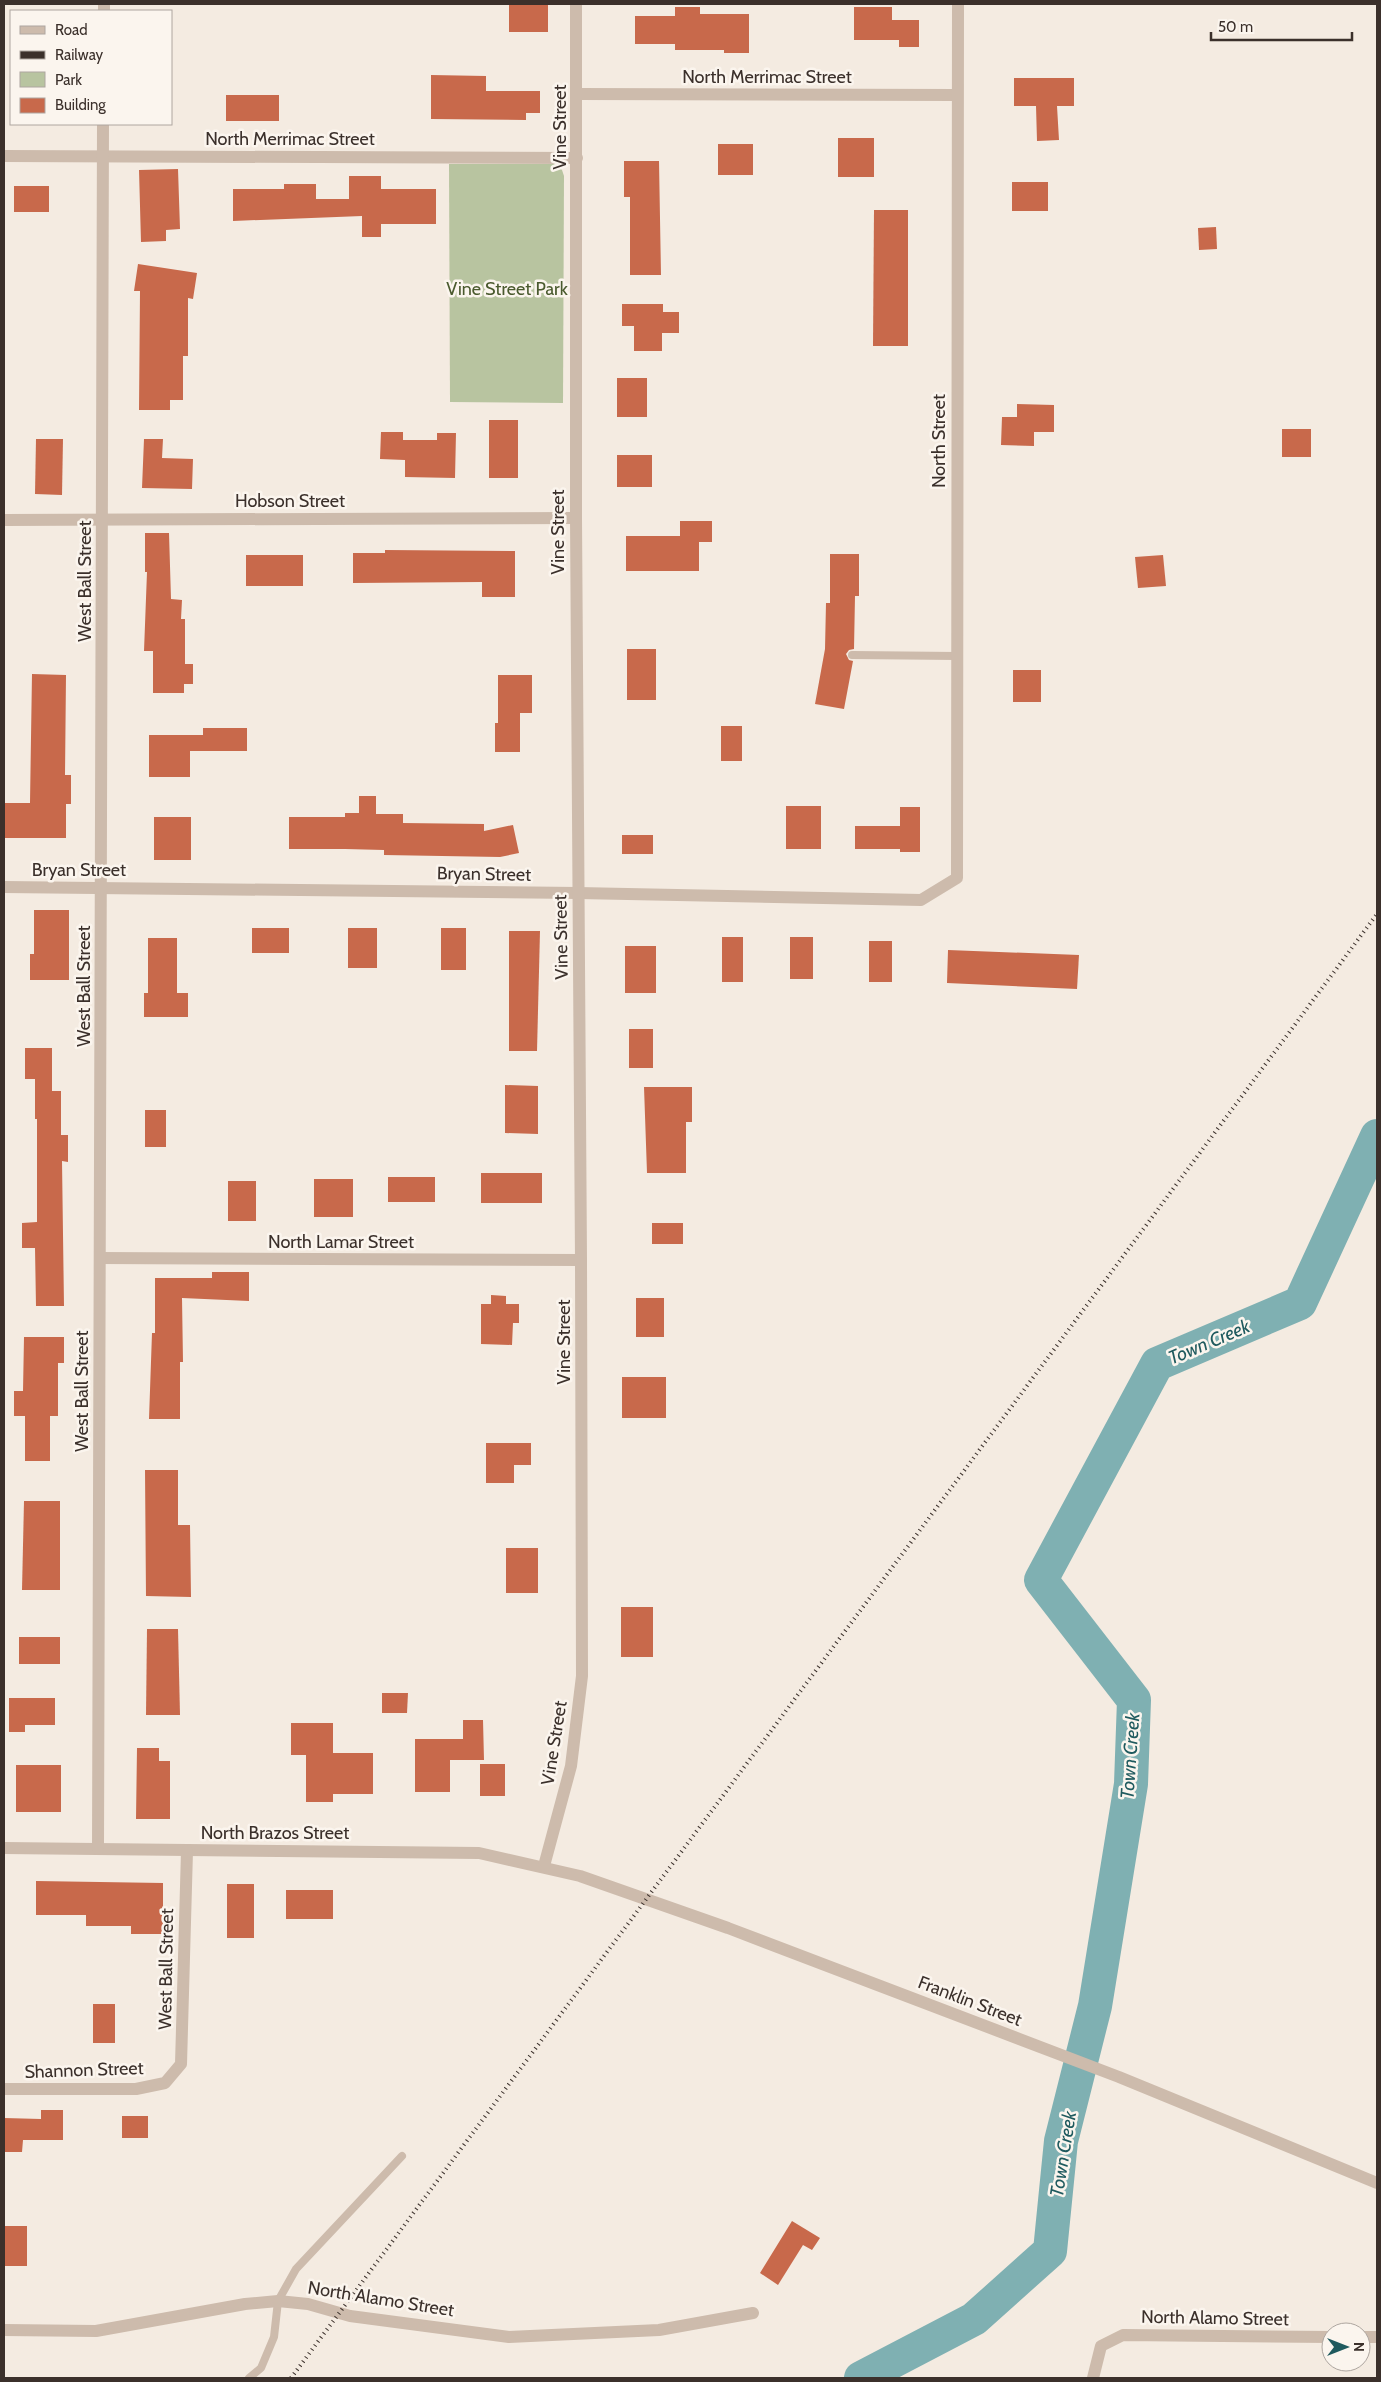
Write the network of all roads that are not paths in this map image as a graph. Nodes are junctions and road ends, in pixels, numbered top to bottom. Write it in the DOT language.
graph roads {
  1 [pos="576,4"];
  2 [pos="958,4"];
  3 [pos="578,94"];
  4 [pos="956,95"];
  5 [pos="103,125"];
  6 [pos="4,156"];
  7 [pos="103,156"];
  8 [pos="577,158"];
  9 [pos="576,518"];
  10 [pos="103,519"];
  11 [pos="4,520"];
  12 [pos="852,654"];
  13 [pos="957,656"];
  14 [pos="957,878"];
  15 [pos="4,887"];
  16 [pos="103,887"];
  17 [pos="578,893"];
  18 [pos="100,1258"];
  19 [pos="581,1260"];
  20 [pos="4,1848"];
  21 [pos="98,1849"];
  22 [pos="187,1851"];
  23 [pos="544,1866"];
  24 [pos="165,2082"];
  25 [pos="4,2089"];
  26 [pos="402,2156"];
  27 [pos="1377,2183"];
  28 [pos="278,2301"];
  29 [pos="753,2313"];
  30 [pos="4,2330"];
  31 [pos="1321,2337"];
  32 [pos="249,2378"];
  33 [pos="1093,2378"];
  1 -- 3 [label="street, Vine Street"];
  2 -- 4 [label="street, North Street"];
  3 -- 4 [label="street, North Merrimac Street"];
  3 -- 8 [label="street, Vine Street"];
  4 -- 13 [label="street, North Street"];
  5 -- 7 [label="street, West Ball Street"];
  6 -- 7 [label="street, North Merrimac Street"];
  7 -- 8 [label="street, North Merrimac Street"];
  7 -- 10 [label="street, West Ball Street"];
  8 -- 9 [label="street, Vine Street"];
  9 -- 10 [label="street, Hobson Street"];
  9 -- 17 [label="street, Vine Street"];
  10 -- 11 [label="street, Hobson Street"];
  10 -- 16 [label="street, West Ball Street"];
  12 -- 13 [label="lane"];
  13 -- 14 [label="street, North Street"];
  14 -- 17 [label="street, Bryan Street"];
  15 -- 16 [label="street, Bryan Street"];
  16 -- 17 [label="street, Bryan Street"];
  16 -- 18 [label="street, West Ball Street"];
  17 -- 19 [label="street, Vine Street"];
  18 -- 19 [label="street, North Lamar Street"];
  18 -- 21 [label="street, West Ball Street"];
  19 -- 23 [label="street, Vine Street"];
  20 -- 21 [label="street, North Brazos Street"];
  21 -- 22 [label="street, North Brazos Street"];
  22 -- 23 [label="street, North Brazos Street"];
  22 -- 24 [label="street, West Ball Street"];
  23 -- 27 [label="street, Franklin Street"];
  24 -- 25 [label="street, Shannon Street"];
  26 -- 28 [label="lane"];
  28 -- 29 [label="street, North Alamo Street"];
  28 -- 30 [label="street, North Alamo Street"];
  28 -- 32 [label="lane"];
  31 -- 33 [label="street, North Alamo Street"];
}
